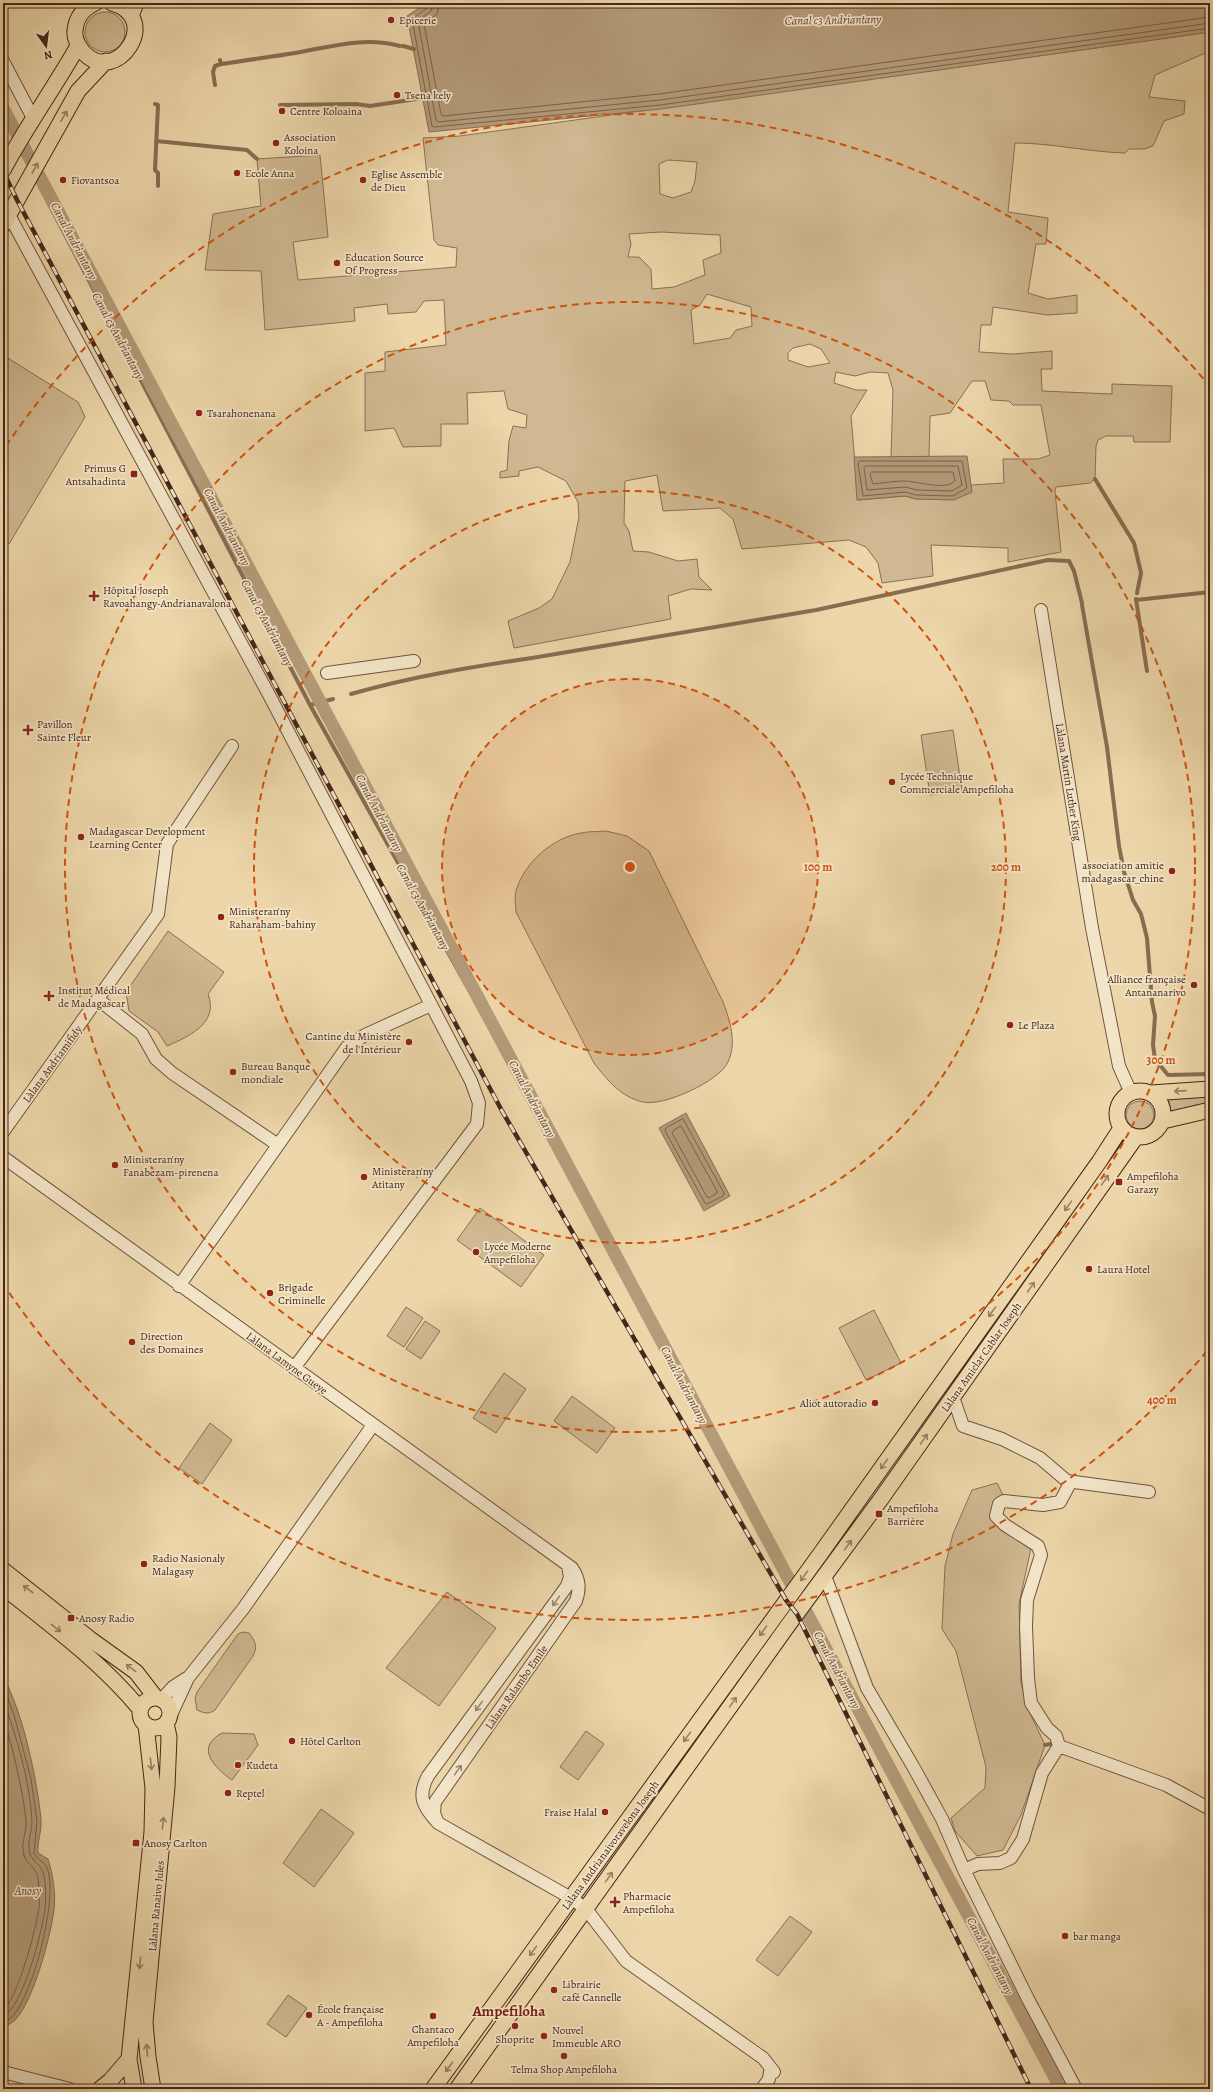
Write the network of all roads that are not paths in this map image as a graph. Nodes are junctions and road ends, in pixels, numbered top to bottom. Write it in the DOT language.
graph roads {
  1 [pos="95,3"];
  2 [pos="112,3"];
  3 [pos="133,10"];
  4 [pos="78,46"];
  5 [pos="3,61"];
  6 [pos="106,61"];
  7 [pos="33,118"];
  8 [pos="3,170"];
  9 [pos="6,220"];
  10 [pos="1041,610"];
  11 [pos="414,661"];
  12 [pos="327,673"];
  13 [pos="232,746"];
  14 [pos="98,1000"];
  15 [pos="431,1005"];
  16 [pos="1210,1089"];
  17 [pos="1131,1093"];
  18 [pos="1151,1093"];
  19 [pos="1210,1110"];
  20 [pos="1163,1121"];
  21 [pos="1121,1128"];
  22 [pos="3,1132"];
  23 [pos="1136,1137"];
  24 [pos="278,1145"];
  25 [pos="3,1157"];
  26 [pos="179,1286"];
  27 [pos="294,1368"];
  28 [pos="953,1398"];
  29 [pos="373,1425"];
  30 [pos="1067,1480"];
  31 [pos="1149,1492"];
  32 [pos="570,1567"];
  33 [pos="3,1570"];
  34 [pos="825,1576"];
  35 [pos="3,1587"];
  36 [pos="786,1600"];
  37 [pos="797,1614"];
  38 [pos="188,1678"];
  39 [pos="159,1698"];
  40 [pos="140,1709"];
  41 [pos="168,1720"];
  42 [pos="146,1725"];
  43 [pos="1058,1741"];
  44 [pos="1210,1809"];
  45 [pos="438,1823"];
  46 [pos="964,1870"];
  47 [pos="571,1898"];
  48 [pos="586,1909"];
  49 [pos="129,2059"];
  50 [pos="3,2072"];
  51 [pos="33,2084"];
  52 [pos="70,2089"];
  53 [pos="100,2089"];
  54 [pos="134,2089"];
  55 [pos="139,2089"];
  56 [pos="152,2089"];
  57 [pos="433,2089"];
  58 [pos="457,2089"];
  59 [pos="762,2089"];
  60 [pos="1076,2089"];
  1 -- 4 [label="main road"];
  2 -- 3 [label="main road"];
  3 -- 6 [label="main road"];
  4 -- 6 [label="main road"];
  4 -- 7 [label="main road"];
  5 -- 7 [label="street"];
  9 -- 6 [label="main road, one-way"];
  7 -- 8 [label="main road"];
  9 -- 15 [label="street"];
  10 -- 17 [label="street, Làlana Martin Luther King"];
  11 -- 12 [label="street"];
  13 -- 14 [label="street, Làlana Andriamifidy"];
  14 -- 22 [label="street, Làlana Andriamifidy"];
  14 -- 24 [label="street"];
  15 -- 24 [label="street"];
  15 -- 27 [label="street"];
  16 -- 18 [label="main road, one-way"];
  17 -- 18 [label="main road"];
  17 -- 21 [label="main road"];
  18 -- 20 [label="main road"];
  19 -- 20 [label="main road"];
  20 -- 23 [label="main road"];
  21 -- 23 [label="main road"];
  21 -- 36 [label="main road, Làlana Amiclar Cablar Joseph, one-way"];
  28 -- 23 [label="main road, Làlana Amiclar Cablar Joseph, one-way"];
  24 -- 26 [label="street"];
  25 -- 26 [label="street, Làlana Lamyne Gueye"];
  26 -- 27 [label="street, Làlana Lamyne Gueye"];
  27 -- 29 [label="street, Làlana Lamyne Gueye"];
  28 -- 30 [label="street"];
  34 -- 28 [label="main road, Làlana Amiclar Cablar Joseph, one-way"];
  29 -- 32 [label="street, Làlana Lamyne Gueye"];
  29 -- 38 [label="street"];
  30 -- 31 [label="street"];
  30 -- 43 [label="street"];
  45 -- 32 [label="street, Làlana Ralambo Emile, one-way"];
  32 -- 45 [label="street, one-way"];
  39 -- 33 [label="main road, one-way"];
  34 -- 37 [label="main road, Làlana Amiclar Cablar Joseph"];
  34 -- 46 [label="street"];
  35 -- 40 [label="main road, one-way"];
  36 -- 47 [label="main road, Làlana Andrianaivoravelona Joseph, one-way"];
  48 -- 37 [label="main road, Làlana Andrianaivoravelona Joseph, one-way"];
  38 -- 39 [label="street"];
  38 -- 41 [label="street"];
  39 -- 40 [label="main road"];
  39 -- 41 [label="main road"];
  40 -- 42 [label="main road"];
  41 -- 42 [label="main road"];
  56 -- 41 [label="main road, Làlana Ranaivo Jules, one-way"];
  42 -- 49 [label="main road, Làlana Ranaivo Jules, one-way"];
  43 -- 44 [label="street"];
  43 -- 46 [label="street"];
  45 -- 47 [label="street"];
  46 -- 60 [label="street"];
  47 -- 48 [label="street"];
  47 -- 57 [label="main road, Làlana Andrianaivoravelona Joseph, one-way"];
  48 -- 58 [label="main road, Làlana Andrianaivoravelona Joseph"];
  48 -- 59 [label="street"];
  49 -- 53 [label="main road"];
  49 -- 54 [label="main road, Làlana Ranaivo Jules"];
  50 -- 51 [label="street"];
  51 -- 52 [label="street"];
  55 -- 56 [label="main road"];
}
